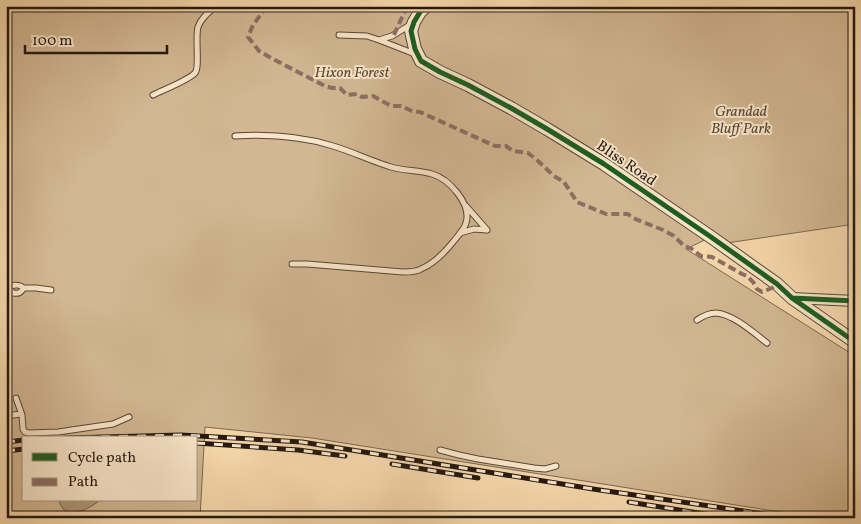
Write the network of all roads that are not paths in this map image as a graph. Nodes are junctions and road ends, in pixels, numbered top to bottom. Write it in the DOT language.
graph roads {
  1 [pos="216,6"];
  2 [pos="426,6"];
  3 [pos="414,22"];
  4 [pos="339,35"];
  5 [pos="379,40"];
  6 [pos="417,55"];
  7 [pos="153,95"];
  8 [pos="235,136"];
  9 [pos="464,203"];
  10 [pos="460,233"];
  11 [pos="292,264"];
  12 [pos="24,288"];
  13 [pos="52,290"];
  14 [pos="792,298"];
  15 [pos="855,302"];
  16 [pos="697,320"];
  17 [pos="855,342"];
  18 [pos="767,343"];
  19 [pos="16,398"];
  20 [pos="21,414"];
  21 [pos="6,416"];
  22 [pos="129,417"];
  23 [pos="440,450"];
  24 [pos="556,466"];
  1 -- 7 [label="lane"];
  2 -- 3 [label="street"];
  3 -- 5 [label="lane"];
  3 -- 6 [label="street"];
  4 -- 5 [label="lane"];
  5 -- 6 [label="lane"];
  6 -- 14 [label="street, Bliss Road"];
  8 -- 9 [label="lane"];
  9 -- 10 [label="lane"];
  9 -- 10 [label="lane"];
  10 -- 11 [label="lane"];
  12 -- 13 [label="lane"];
  14 -- 15 [label="street"];
  14 -- 17 [label="street, Bliss Road"];
  16 -- 18 [label="lane"];
  19 -- 20 [label="lane"];
  20 -- 21 [label="lane"];
  20 -- 22 [label="lane"];
  23 -- 24 [label="lane"];
}
